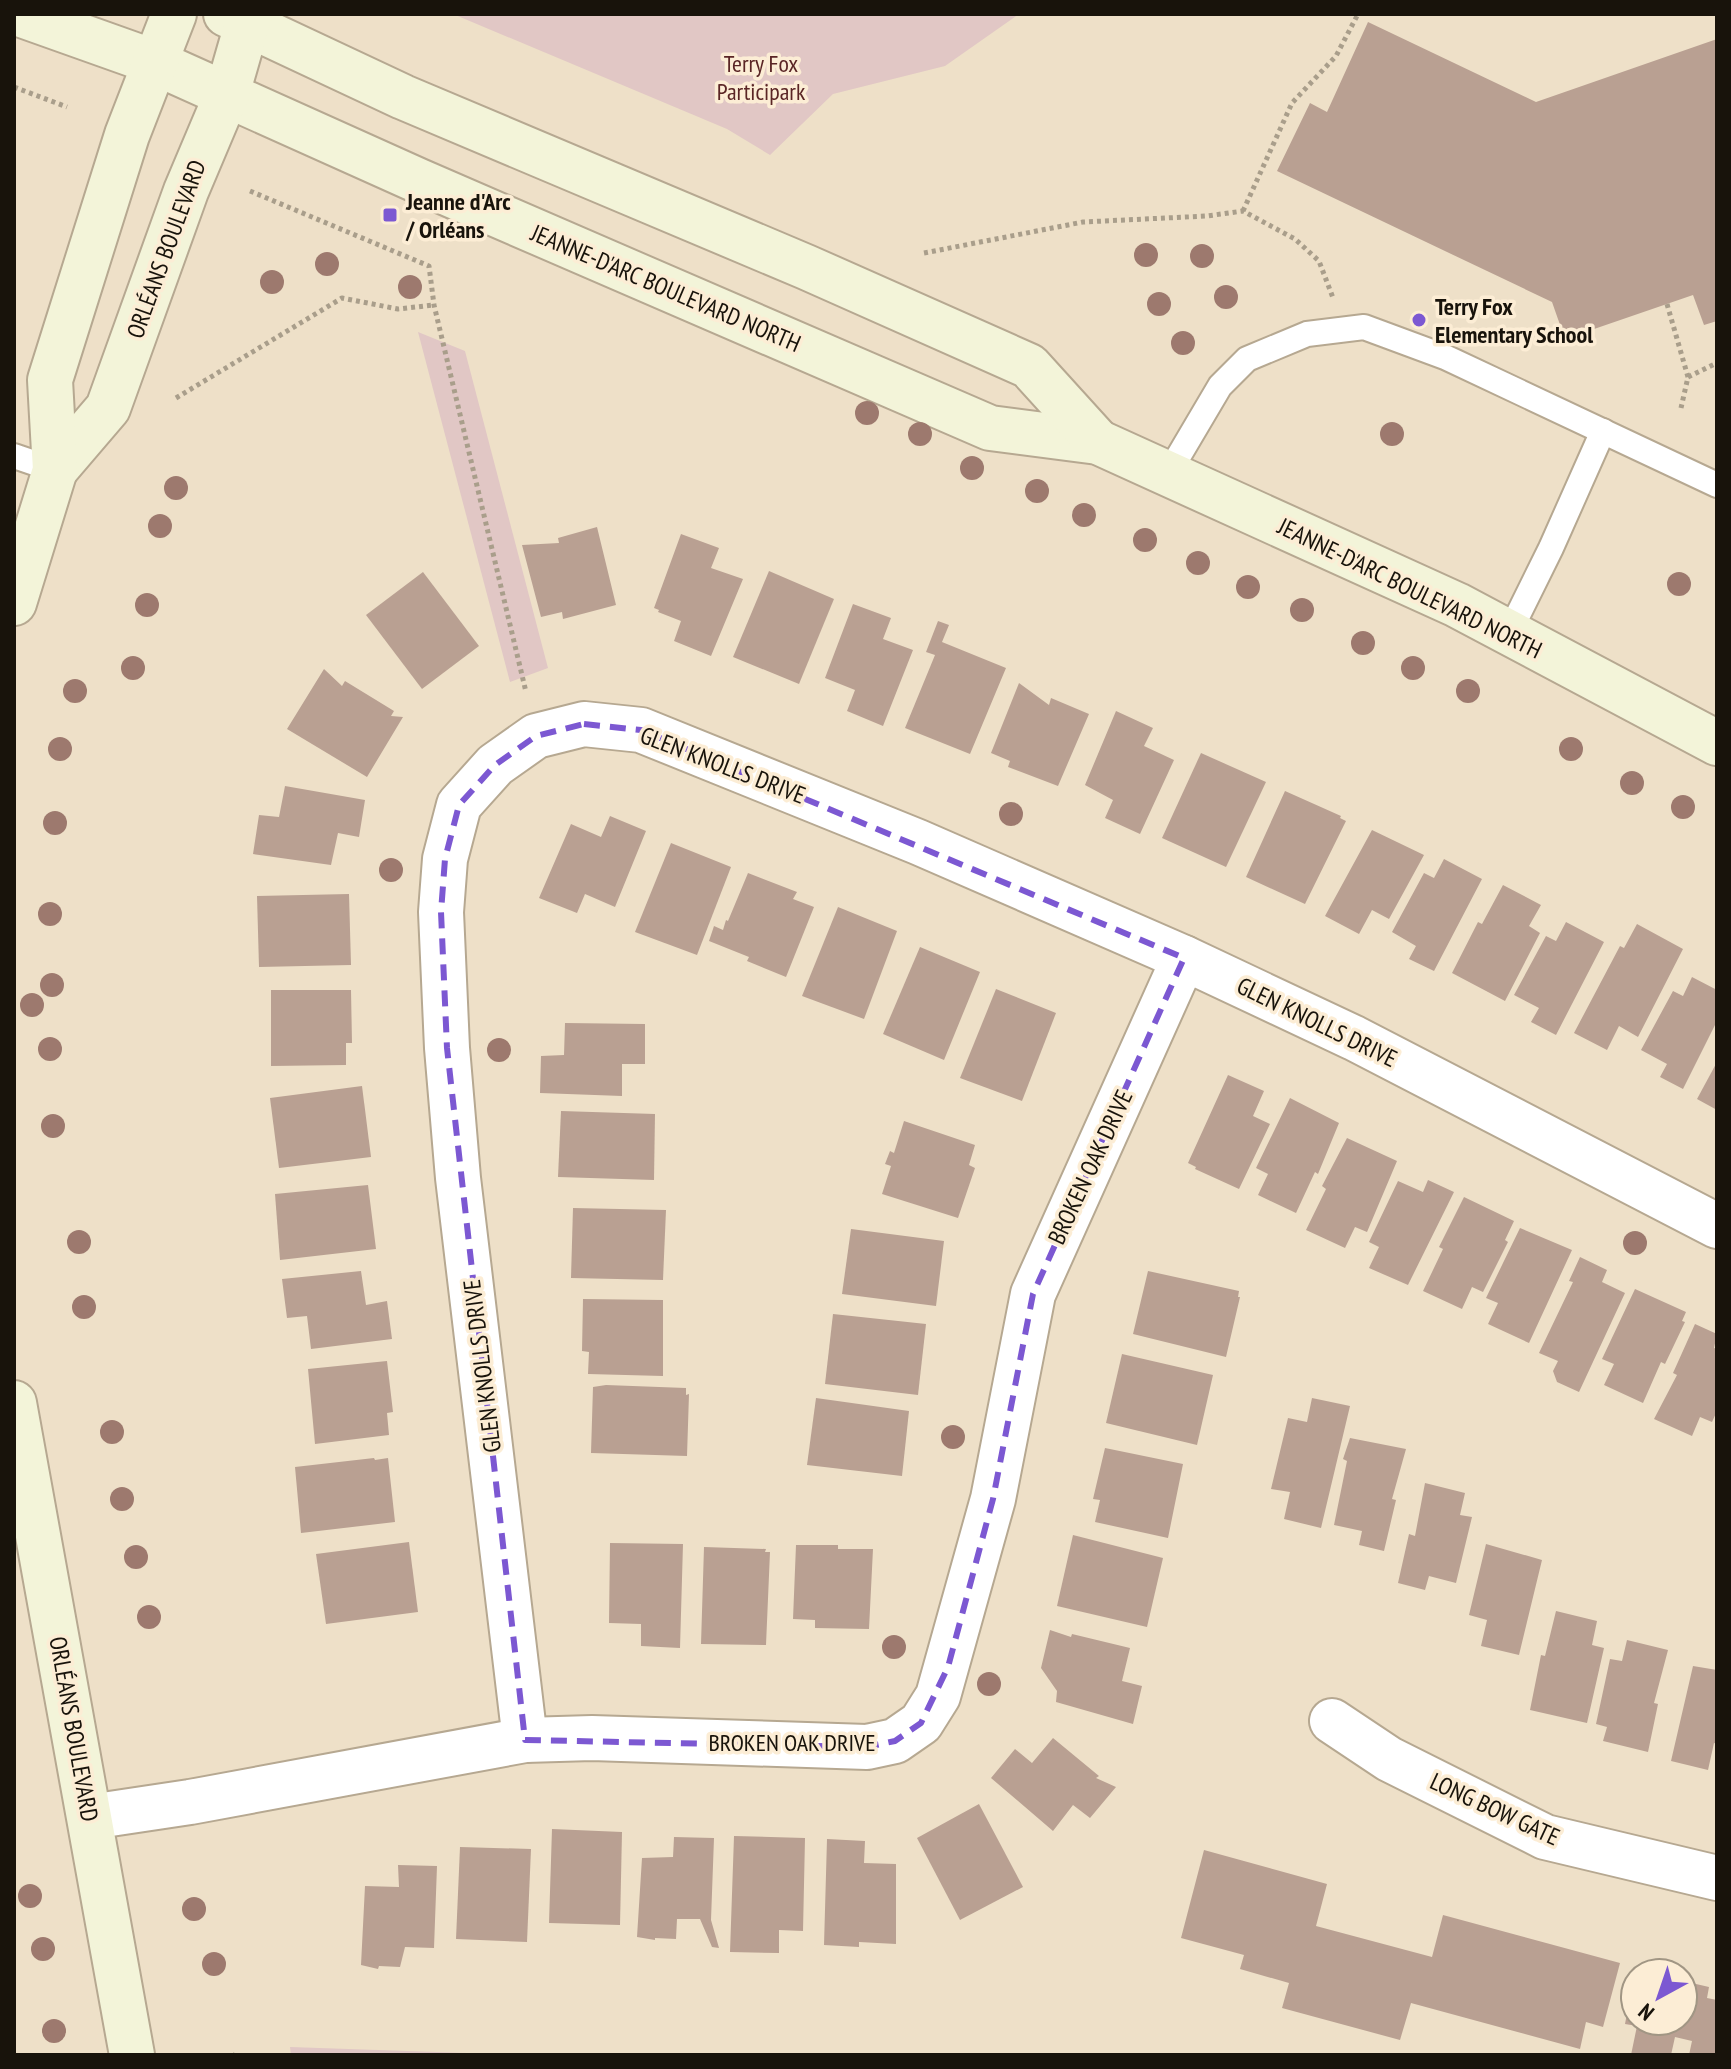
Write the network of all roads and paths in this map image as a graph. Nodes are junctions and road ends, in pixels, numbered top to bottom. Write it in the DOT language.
graph roads {
  1 [pos="19,14"];
  2 [pos="174,14"];
  3 [pos="1358,14"];
  4 [pos="241,17"];
  5 [pos="154,62"];
  6 [pos="14,87"];
  7 [pos="227,94"];
  8 [pos="67,107"];
  9 [pos="250,191"];
  10 [pos="1243,211"];
  11 [pos="924,253"];
  12 [pos="1667,304"];
  13 [pos="434,305"];
  14 [pos="1340,330"];
  15 [pos="1717,363"];
  16 [pos="1688,377"];
  17 [pos="176,398"];
  18 [pos="1681,408"];
  19 [pos="1603,431"];
  20 [pos="1098,442"];
  21 [pos="14,456"];
  22 [pos="55,470"];
  23 [pos="1168,474"];
  24 [pos="1717,485"];
  25 [pos="14,603"];
  26 [pos="1509,633"];
  27 [pos="536,736"];
  28 [pos="1717,743"];
  29 [pos="1184,958"];
  30 [pos="1717,1226"];
  31 [pos="14,1403"];
  32 [pos="1332,1721"];
  33 [pos="525,1740"];
  34 [pos="90,1817"];
  35 [pos="1717,1878"];
  36 [pos="132,2055"];
  1 -- 5 [label="main road, JEANNE-D'ARC BOULEVARD NORTH"];
  2 -- 5 [label="main road, ORLÉANS BOULEVARD"];
  3 -- 10 [label="path"];
  4 -- 7 [label="main road, ORLÉANS BOULEVARD"];
  4 -- 20 [label="main road, JEANNE-D'ARC BOULEVARD NORTH"];
  5 -- 7 [label="main road, JEANNE-D'ARC BOULEVARD NORTH"];
  5 -- 22 [label="main road, ORLÉANS BOULEVARD"];
  6 -- 8 [label="path"];
  7 -- 20 [label="main road, JEANNE-D'ARC BOULEVARD NORTH"];
  7 -- 22 [label="main road, ORLÉANS BOULEVARD"];
  9 -- 13 [label="path"];
  10 -- 11 [label="path"];
  10 -- 14 [label="path"];
  12 -- 16 [label="path"];
  13 -- 17 [label="path"];
  13 -- 27 [label="path"];
  14 -- 19 [label="lane"];
  14 -- 23 [label="lane"];
  15 -- 16 [label="path"];
  16 -- 18 [label="path"];
  19 -- 24 [label="lane"];
  19 -- 26 [label="lane"];
  20 -- 23 [label="main road, JEANNE-D'ARC BOULEVARD NORTH"];
  21 -- 22 [label="lane"];
  22 -- 25 [label="main road, ORLÉANS BOULEVARD"];
  23 -- 26 [label="main road, JEANNE-D'ARC BOULEVARD NORTH"];
  26 -- 28 [label="main road, JEANNE-D'ARC BOULEVARD NORTH"];
  27 -- 29 [label="street, GLEN KNOLLS DRIVE"];
  27 -- 33 [label="street, GLEN KNOLLS DRIVE"];
  29 -- 30 [label="street, GLEN KNOLLS DRIVE"];
  29 -- 33 [label="street, BROKEN OAK DRIVE"];
  31 -- 34 [label="main road, ORLÉANS BOULEVARD"];
  32 -- 35 [label="street, LONG BOW GATE"];
  33 -- 34 [label="street, BROKEN OAK DRIVE"];
  34 -- 36 [label="main road, ORLÉANS BOULEVARD"];
}
